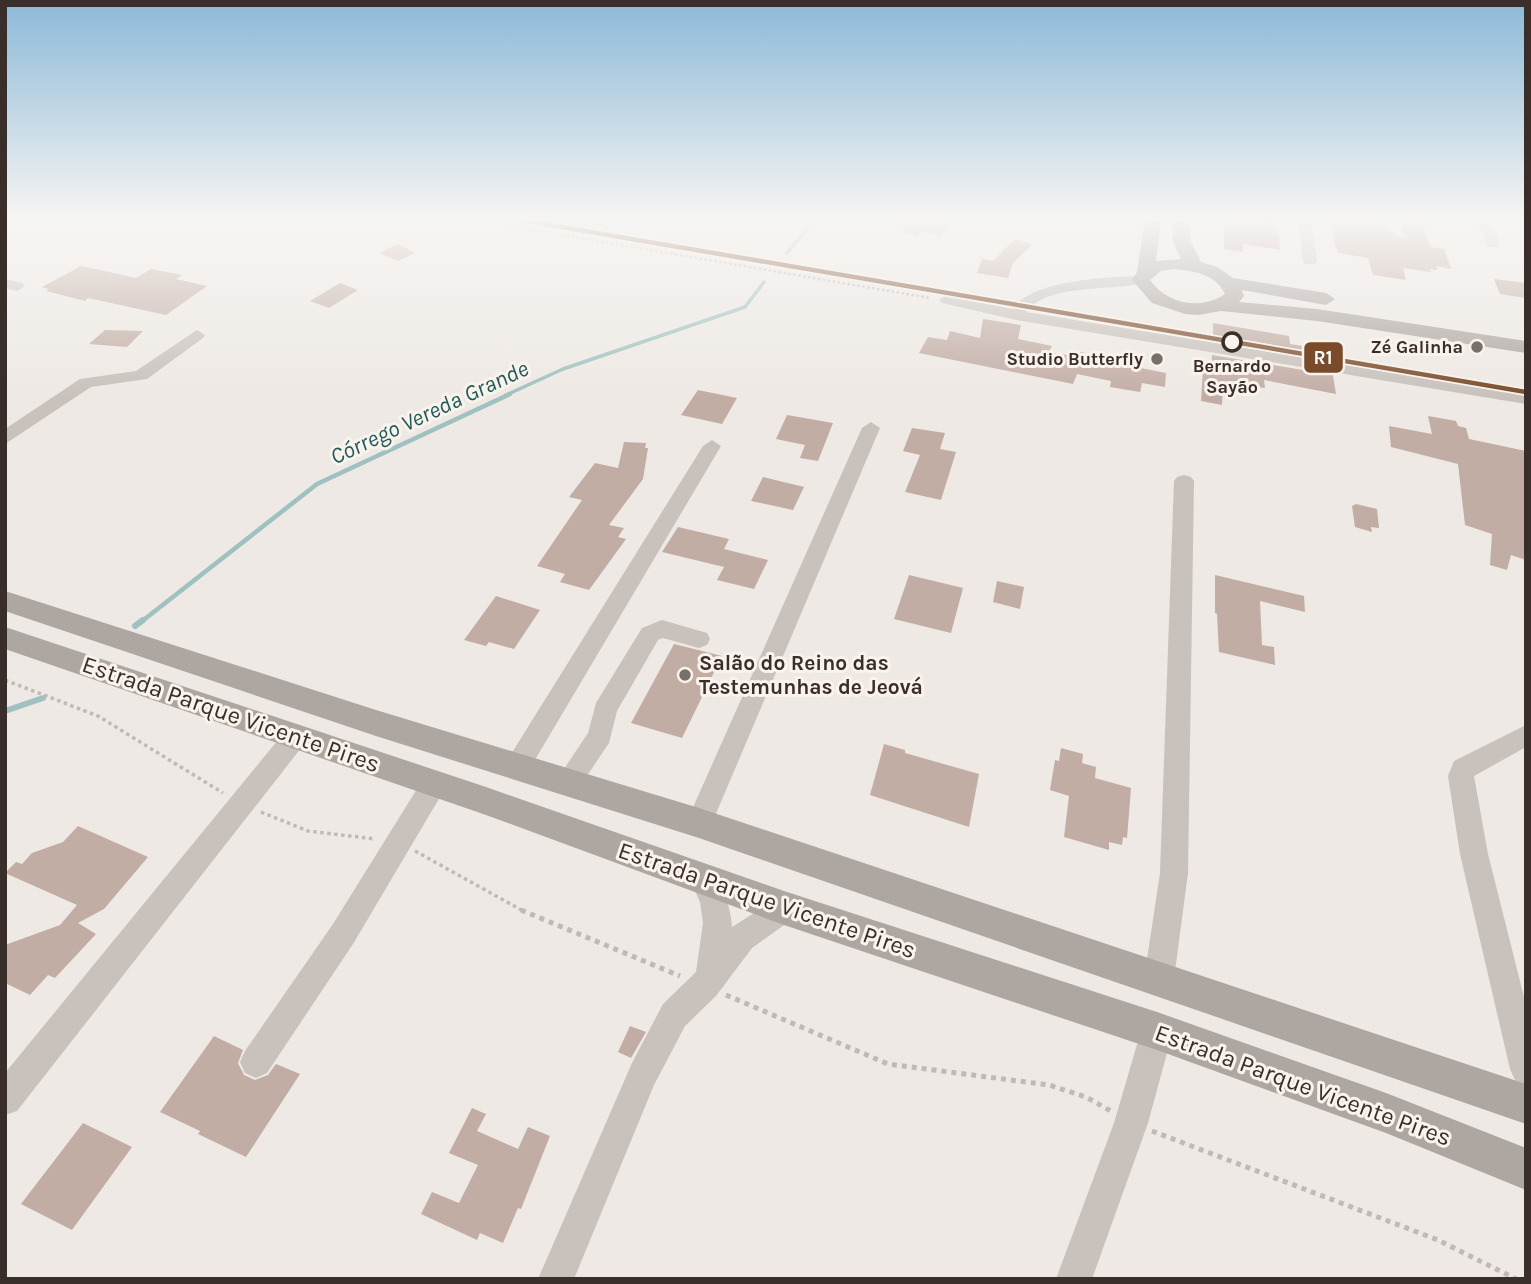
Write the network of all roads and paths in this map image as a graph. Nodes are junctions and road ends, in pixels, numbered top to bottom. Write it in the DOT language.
graph roads {
  1 [pos="817,278"];
  2 [pos="1129,278"];
  3 [pos="1144,278"];
  4 [pos="1223,278"];
  5 [pos="1231,284"];
  6 [pos="947,300"];
  7 [pos="1224,306"];
  8 [pos="1016,315"];
  9 [pos="1526,330"];
  10 [pos="197,335"];
  11 [pos="1526,347"];
  12 [pos="1526,399"];
  13 [pos="871,428"];
  14 [pos="5,438"];
  15 [pos="712,446"];
  16 [pos="1184,481"];
  17 [pos="5,601"];
  18 [pos="5,638"];
  19 [pos="699,639"];
  20 [pos="5,680"];
  21 [pos="1526,735"];
  22 [pos="296,736"];
  23 [pos="457,748"];
  24 [pos="385,766"];
  25 [pos="517,767"];
  26 [pos="434,784"];
  27 [pos="571,785"];
  28 [pos="486,801"];
  29 [pos="242,804"];
  30 [pos="699,822"];
  31 [pos="400,842"];
  32 [pos="704,880"];
  33 [pos="784,908"];
  34 [pos="1159,979"];
  35 [pos="705,985"];
  36 [pos="1157,1031"];
  37 [pos="257,1062"];
  38 [pos="1526,1069"];
  39 [pos="5,1099"];
  40 [pos="1526,1104"];
  41 [pos="1131,1123"];
  42 [pos="1526,1169"];
  43 [pos="556,1279"];
  44 [pos="1074,1279"];
  45 [pos="1516,1279"];
  1 -- 6 [label="path"];
  2 -- 8 [label="street"];
  3 -- 7 [label="main road"];
  4 -- 5 [label="main road"];
  5 -- 7 [label="main road"];
  5 -- 9 [label="main road"];
  6 -- 8 [label="street"];
  7 -- 11 [label="main road"];
  8 -- 12 [label="street"];
  10 -- 14 [label="street"];
  13 -- 30 [label="street"];
  15 -- 25 [label="street"];
  16 -- 34 [label="street"];
  17 -- 23 [label="main road, Estrada Parque Vicente Pires"];
  18 -- 22 [label="main road, Estrada Parque Vicente Pires"];
  19 -- 27 [label="street"];
  20 -- 29 [label="path"];
  21 -- 38 [label="street"];
  22 -- 24 [label="main road, Estrada Parque Vicente Pires"];
  22 -- 29 [label="street"];
  23 -- 24 [label="main road"];
  23 -- 25 [label="main road, Estrada Parque Vicente Pires"];
  24 -- 26 [label="main road, Estrada Parque Vicente Pires"];
  25 -- 27 [label="main road, Estrada Parque Vicente Pires"];
  26 -- 28 [label="main road, Estrada Parque Vicente Pires"];
  26 -- 31 [label="street"];
  27 -- 28 [label="main road"];
  27 -- 30 [label="main road, Estrada Parque Vicente Pires"];
  28 -- 32 [label="main road, Estrada Parque Vicente Pires"];
  29 -- 31 [label="path"];
  29 -- 39 [label="street"];
  30 -- 34 [label="main road, Estrada Parque Vicente Pires"];
  31 -- 35 [label="path"];
  31 -- 37 [label="street"];
  32 -- 33 [label="main road, Estrada Parque Vicente Pires"];
  32 -- 35 [label="street"];
  33 -- 35 [label="street"];
  33 -- 36 [label="main road, Estrada Parque Vicente Pires"];
  34 -- 40 [label="main road, Estrada Parque Vicente Pires"];
  35 -- 41 [label="path"];
  35 -- 43 [label="street"];
  36 -- 41 [label="street"];
  36 -- 42 [label="main road, Estrada Parque Vicente Pires"];
  41 -- 44 [label="street"];
  41 -- 45 [label="path"];
}
